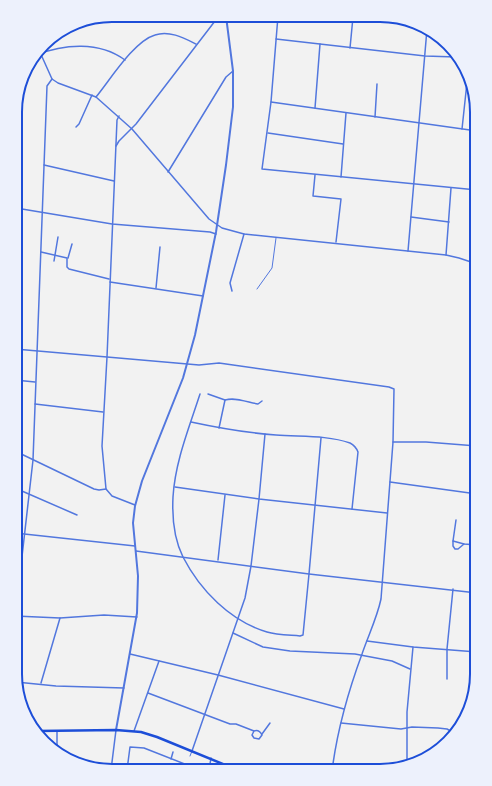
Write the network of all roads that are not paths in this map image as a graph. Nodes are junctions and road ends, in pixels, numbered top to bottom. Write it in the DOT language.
graph roads {
  1 [pos="214,22"];
  2 [pos="227,22"];
  3 [pos="277,22"];
  4 [pos="352,22"];
  5 [pos="427,35"];
  6 [pos="276,39"];
  7 [pos="197,44"];
  8 [pos="320,44"];
  9 [pos="350,48"];
  10 [pos="46,51"];
  11 [pos="42,56"];
  12 [pos="425,56"];
  13 [pos="451,57"];
  14 [pos="125,60"];
  15 [pos="233,71"];
  16 [pos="52,79"];
  17 [pos="377,84"];
  18 [pos="467,87"];
  19 [pos="92,95"];
  20 [pos="96,97"];
  21 [pos="271,102"];
  22 [pos="315,108"];
  23 [pos="346,113"];
  24 [pos="118,116"];
  25 [pos="375,117"];
  26 [pos="419,123"];
  27 [pos="76,127"];
  28 [pos="132,129"];
  29 [pos="462,129"];
  30 [pos="470,130"];
  31 [pos="268,133"];
  32 [pos="343,144"];
  33 [pos="116,146"];
  34 [pos="44,165"];
  35 [pos="168,172"];
  36 [pos="315,175"];
  37 [pos="341,178"];
  38 [pos="114,181"];
  39 [pos="414,184"];
  40 [pos="452,188"];
  41 [pos="470,189"];
  42 [pos="22,209"];
  43 [pos="42,212"];
  44 [pos="411,217"];
  45 [pos="449,222"];
  46 [pos="112,224"];
  47 [pos="217,225"];
  48 [pos="216,234"];
  49 [pos="244,234"];
  50 [pos="58,237"];
  51 [pos="276,237"];
  52 [pos="336,243"];
  53 [pos="72,244"];
  54 [pos="160,247"];
  55 [pos="408,250"];
  56 [pos="41,252"];
  57 [pos="55,255"];
  58 [pos="446,255"];
  59 [pos="68,259"];
  60 [pos="54,261"];
  61 [pos="470,262"];
  62 [pos="109,279"];
  63 [pos="109,282"];
  64 [pos="156,289"];
  65 [pos="257,289"];
  66 [pos="232,291"];
  67 [pos="203,296"];
  68 [pos="22,350"];
  69 [pos="37,351"];
  70 [pos="107,357"];
  71 [pos="187,364"];
  72 [pos="22,381"];
  73 [pos="36,382"];
  74 [pos="200,394"];
  75 [pos="208,394"];
  76 [pos="225,400"];
  77 [pos="262,401"];
  78 [pos="35,404"];
  79 [pos="103,412"];
  80 [pos="191,422"];
  81 [pos="219,428"];
  82 [pos="265,434"];
  83 [pos="321,438"];
  84 [pos="393,442"];
  85 [pos="470,445"];
  86 [pos="22,454"];
  87 [pos="33,460"];
  88 [pos="390,482"];
  89 [pos="174,487"];
  90 [pos="106,489"];
  91 [pos="22,491"];
  92 [pos="470,493"];
  93 [pos="29,494"];
  94 [pos="225,494"];
  95 [pos="259,499"];
  96 [pos="135,506"];
  97 [pos="315,506"];
  98 [pos="352,509"];
  99 [pos="387,513"];
  100 [pos="77,515"];
  101 [pos="456,520"];
  102 [pos="24,535"];
  103 [pos="453,541"];
  104 [pos="464,544"];
  105 [pos="470,545"];
  106 [pos="135,546"];
  107 [pos="136,551"];
  108 [pos="22,553"];
  109 [pos="183,556"];
  110 [pos="218,561"];
  111 [pos="251,566"];
  112 [pos="309,574"];
  113 [pos="382,582"];
  114 [pos="453,589"];
  115 [pos="470,592"];
  116 [pos="22,617"];
  117 [pos="137,617"];
  118 [pos="60,618"];
  119 [pos="238,619"];
  120 [pos="233,633"];
  121 [pos="367,641"];
  122 [pos="413,647"];
  123 [pos="447,649"];
  124 [pos="470,651"];
  125 [pos="130,654"];
  126 [pos="361,655"];
  127 [pos="159,661"];
  128 [pos="410,668"];
  129 [pos="218,675"];
  130 [pos="447,679"];
  131 [pos="22,683"];
  132 [pos="41,684"];
  133 [pos="124,688"];
  134 [pos="148,693"];
  135 [pos="344,709"];
  136 [pos="204,714"];
  137 [pos="270,723"];
  138 [pos="341,723"];
  139 [pos="408,728"];
  140 [pos="57,730"];
  141 [pos="116,730"];
  142 [pos="42,731"];
  143 [pos="134,731"];
  144 [pos="254,731"];
  145 [pos="449,731"];
  146 [pos="262,735"];
  147 [pos="57,745"];
  148 [pos="192,751"];
  149 [pos="173,752"];
  150 [pos="190,756"];
  151 [pos="171,758"];
  152 [pos="211,758"];
  153 [pos="407,760"];
  154 [pos="112,764"];
  155 [pos="128,764"];
  156 [pos="186,764"];
  157 [pos="210,764"];
  158 [pos="224,764"];
  159 [pos="333,764"];
  1 -- 7 [label="street"];
  2 -- 15 [label="street"];
  3 -- 6 [label="street"];
  4 -- 9 [label="street"];
  5 -- 12 [label="street"];
  6 -- 8 [label="street"];
  6 -- 21 [label="street"];
  7 -- 14 [label="street"];
  7 -- 28 [label="street"];
  8 -- 9 [label="street"];
  8 -- 22 [label="street"];
  9 -- 12 [label="street"];
  10 -- 14 [label="street"];
  11 -- 16 [label="street"];
  12 -- 13 [label="street"];
  12 -- 26 [label="street"];
  14 -- 20 [label="street"];
  15 -- 35 [label="street"];
  15 -- 47 [label="street"];
  16 -- 19 [label="street"];
  16 -- 34 [label="street"];
  17 -- 25 [label="street"];
  18 -- 29 [label="street"];
  19 -- 20 [label="street"];
  19 -- 27 [label="street"];
  20 -- 24 [label="street"];
  21 -- 22 [label="street"];
  21 -- 31 [label="street"];
  22 -- 23 [label="street"];
  23 -- 25 [label="street"];
  23 -- 32 [label="street"];
  24 -- 28 [label="street"];
  24 -- 33 [label="street"];
  25 -- 26 [label="street"];
  26 -- 29 [label="street"];
  26 -- 39 [label="street"];
  28 -- 33 [label="street"];
  28 -- 35 [label="street"];
  29 -- 30 [label="street"];
  31 -- 32 [label="street"];
  31 -- 36 [label="street"];
  32 -- 37 [label="street"];
  33 -- 38 [label="street"];
  34 -- 38 [label="street"];
  34 -- 43 [label="street"];
  35 -- 47 [label="street"];
  36 -- 37 [label="street"];
  36 -- 52 [label="street"];
  37 -- 39 [label="street"];
  38 -- 46 [label="street"];
  39 -- 40 [label="street"];
  39 -- 44 [label="street"];
  40 -- 41 [label="street"];
  40 -- 45 [label="street"];
  42 -- 43 [label="street"];
  43 -- 46 [label="street"];
  43 -- 56 [label="street"];
  44 -- 45 [label="street"];
  44 -- 55 [label="street"];
  45 -- 58 [label="street"];
  46 -- 48 [label="street"];
  46 -- 62 [label="street"];
  47 -- 48 [label="street"];
  47 -- 49 [label="street"];
  48 -- 67 [label="street"];
  49 -- 51 [label="street"];
  49 -- 66 [label="street"];
  50 -- 57 [label="street"];
  51 -- 52 [label="street"];
  51 -- 65 [label="lane"];
  52 -- 55 [label="street"];
  53 -- 59 [label="street"];
  54 -- 64 [label="street"];
  55 -- 58 [label="street"];
  56 -- 57 [label="street"];
  56 -- 69 [label="street"];
  57 -- 59 [label="street"];
  57 -- 60 [label="street"];
  58 -- 61 [label="street"];
  59 -- 62 [label="street"];
  62 -- 63 [label="street"];
  63 -- 64 [label="street"];
  63 -- 70 [label="street"];
  64 -- 67 [label="street"];
  67 -- 71 [label="street"];
  68 -- 69 [label="street"];
  69 -- 70 [label="street"];
  69 -- 73 [label="street"];
  70 -- 71 [label="street"];
  70 -- 79 [label="street"];
  71 -- 84 [label="street"];
  71 -- 96 [label="street"];
  72 -- 73 [label="street"];
  73 -- 78 [label="street"];
  74 -- 80 [label="street"];
  75 -- 76 [label="street"];
  76 -- 77 [label="street"];
  76 -- 81 [label="street"];
  78 -- 79 [label="street"];
  78 -- 87 [label="street"];
  79 -- 90 [label="street"];
  80 -- 81 [label="street"];
  80 -- 89 [label="street"];
  81 -- 82 [label="street"];
  82 -- 83 [label="street"];
  82 -- 95 [label="street"];
  83 -- 97 [label="street"];
  83 -- 98 [label="street"];
  84 -- 85 [label="street"];
  84 -- 88 [label="street"];
  86 -- 87 [label="street"];
  87 -- 90 [label="street"];
  87 -- 93 [label="street"];
  88 -- 92 [label="street"];
  88 -- 99 [label="street"];
  89 -- 94 [label="street"];
  89 -- 109 [label="street"];
  90 -- 96 [label="street"];
  91 -- 93 [label="street"];
  93 -- 100 [label="street"];
  93 -- 102 [label="street"];
  94 -- 95 [label="street"];
  94 -- 110 [label="street"];
  95 -- 97 [label="street"];
  95 -- 111 [label="street"];
  96 -- 106 [label="street"];
  97 -- 98 [label="street"];
  97 -- 112 [label="street"];
  98 -- 99 [label="street"];
  99 -- 113 [label="street"];
  101 -- 103 [label="street"];
  102 -- 106 [label="street"];
  102 -- 108 [label="street"];
  103 -- 104 [label="street"];
  103 -- 104 [label="street"];
  104 -- 105 [label="street"];
  106 -- 107 [label="street"];
  107 -- 109 [label="street"];
  107 -- 117 [label="street"];
  109 -- 110 [label="street"];
  109 -- 119 [label="street"];
  110 -- 111 [label="street"];
  111 -- 112 [label="street"];
  111 -- 119 [label="street"];
  112 -- 113 [label="street"];
  112 -- 119 [label="street"];
  113 -- 114 [label="street"];
  113 -- 121 [label="street"];
  114 -- 115 [label="street"];
  114 -- 123 [label="street"];
  116 -- 118 [label="street"];
  117 -- 118 [label="street"];
  117 -- 125 [label="street"];
  118 -- 132 [label="street"];
  119 -- 120 [label="street"];
  120 -- 126 [label="street"];
  120 -- 129 [label="street"];
  121 -- 122 [label="street"];
  121 -- 126 [label="street"];
  122 -- 123 [label="street"];
  122 -- 128 [label="street"];
  123 -- 124 [label="street"];
  123 -- 130 [label="street"];
  125 -- 127 [label="street"];
  125 -- 133 [label="street"];
  126 -- 128 [label="street"];
  126 -- 135 [label="street"];
  127 -- 129 [label="street"];
  127 -- 134 [label="street"];
  128 -- 139 [label="street"];
  129 -- 135 [label="street"];
  129 -- 136 [label="street"];
  131 -- 132 [label="street"];
  132 -- 133 [label="street"];
  133 -- 141 [label="street"];
  134 -- 136 [label="street"];
  134 -- 143 [label="street"];
  135 -- 138 [label="street"];
  136 -- 144 [label="street"];
  136 -- 148 [label="street"];
  137 -- 146 [label="street"];
  138 -- 139 [label="street"];
  138 -- 159 [label="street"];
  139 -- 145 [label="street"];
  139 -- 153 [label="street"];
  140 -- 141 [label="main road"];
  140 -- 142 [label="main road"];
  140 -- 147 [label="street"];
  141 -- 143 [label="main road"];
  141 -- 154 [label="street"];
  143 -- 148 [label="main road"];
  144 -- 146 [label="street"];
  144 -- 146 [label="street"];
  148 -- 150 [label="lane"];
  148 -- 152 [label="main road"];
  149 -- 151 [label="street"];
  151 -- 155 [label="street"];
  151 -- 156 [label="street"];
  152 -- 157 [label="street"];
  152 -- 158 [label="main road"];
}
